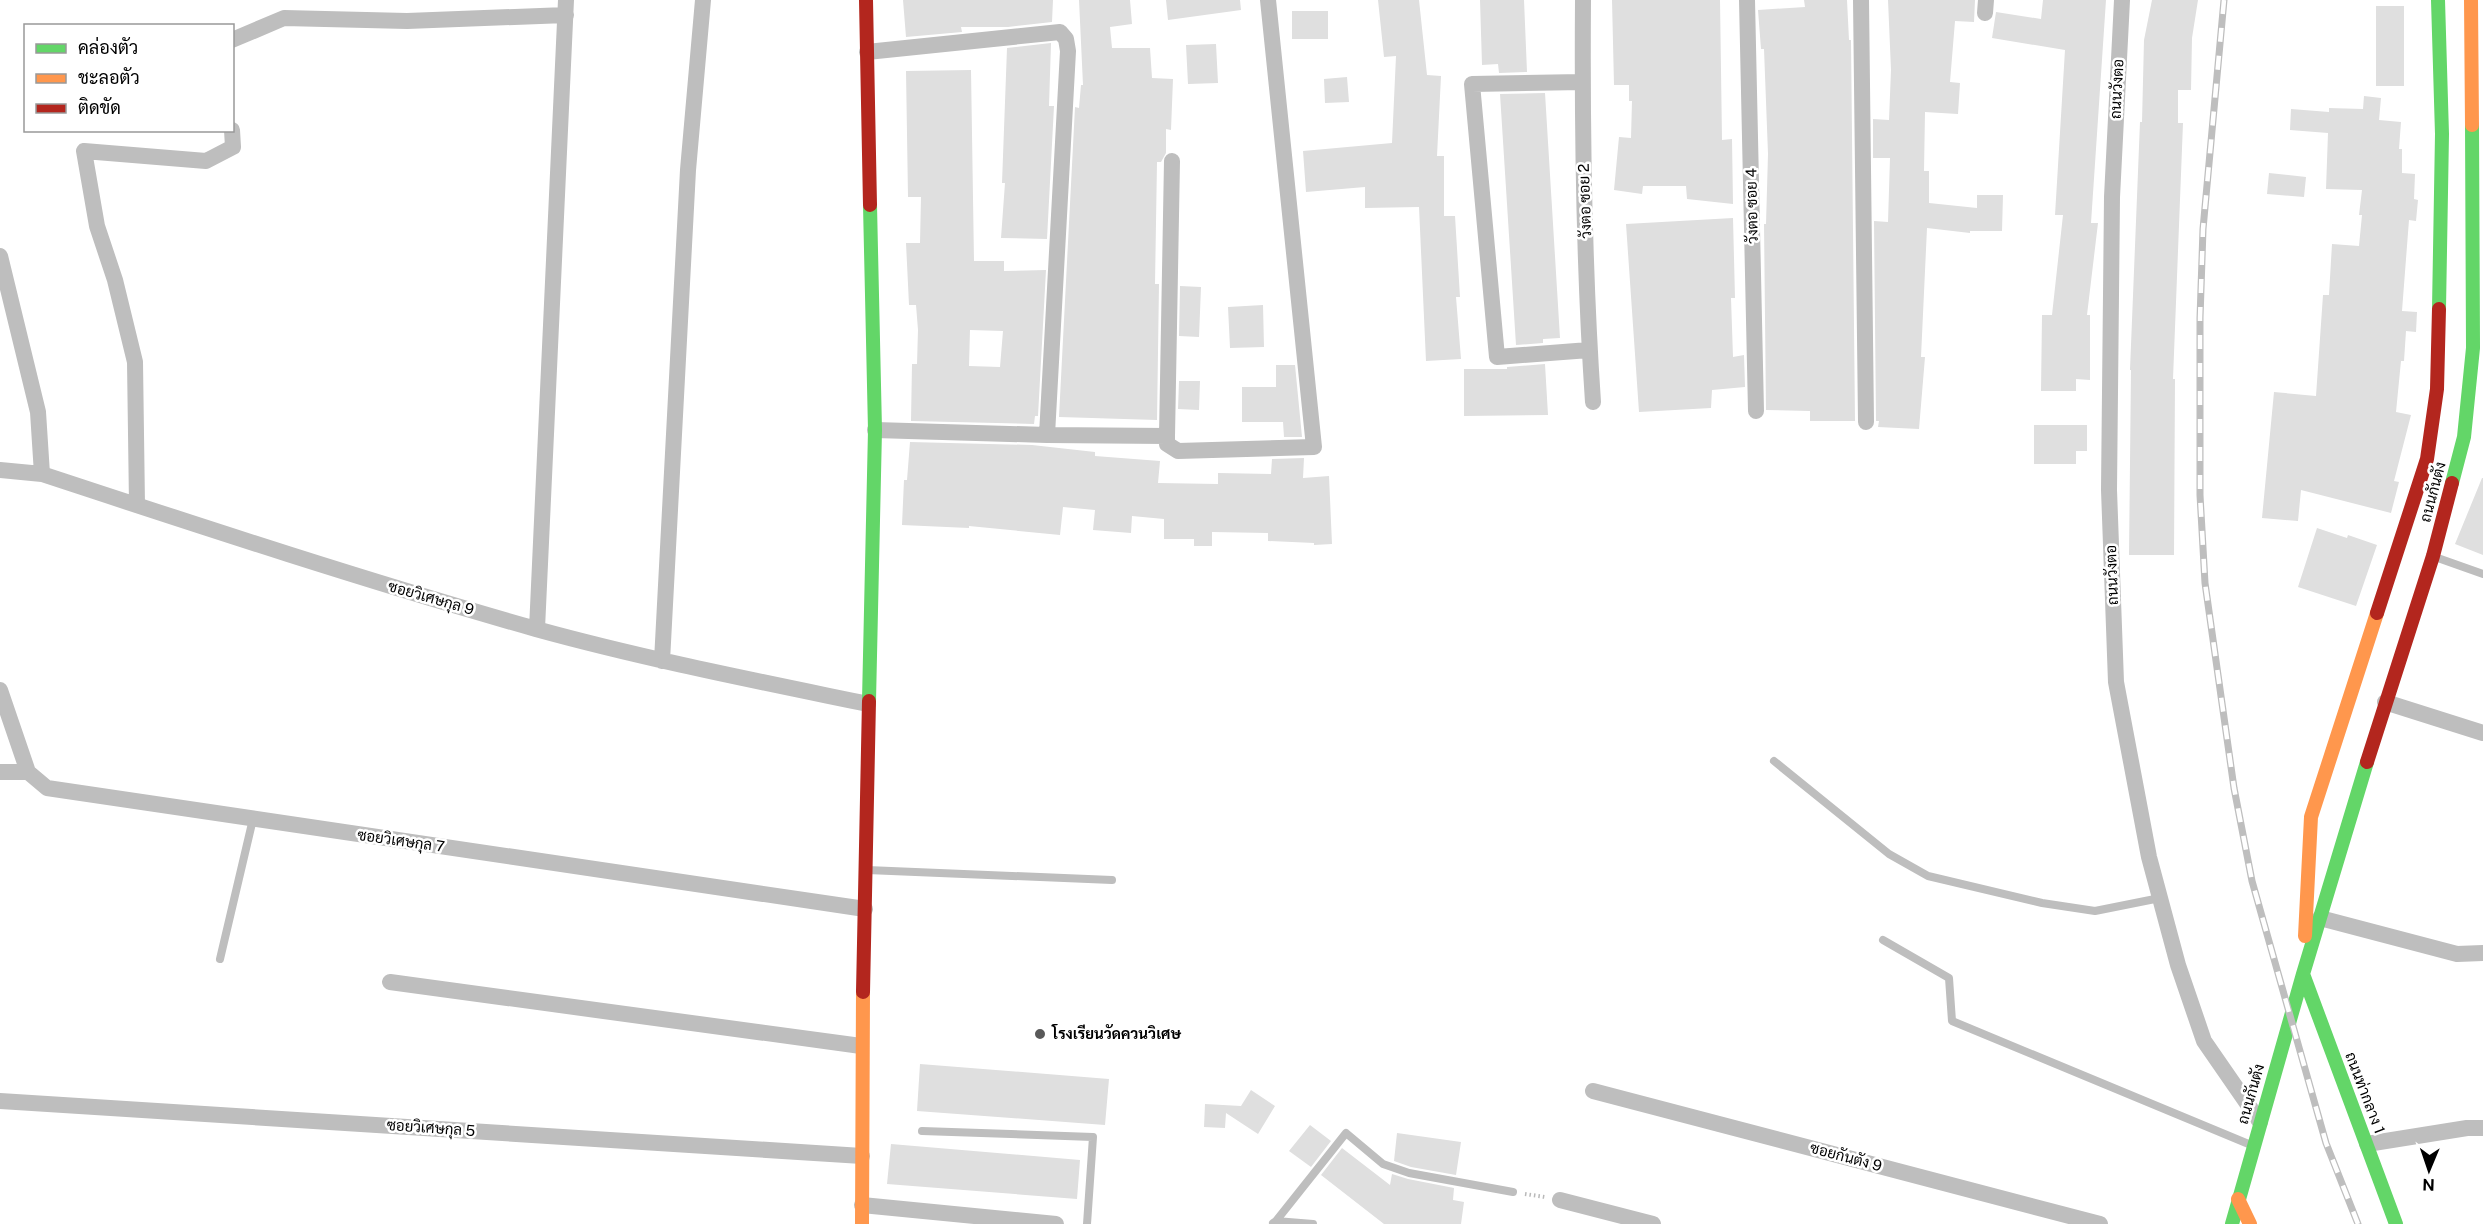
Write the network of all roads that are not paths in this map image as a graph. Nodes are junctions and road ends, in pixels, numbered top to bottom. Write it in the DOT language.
graph roads {
  1 [pos="703,0"];
  2 [pos="866,0"];
  3 [pos="1268,0"];
  4 [pos="1582,0"];
  5 [pos="1747,0"];
  6 [pos="1862,0"];
  7 [pos="2122,0"];
  8 [pos="2438,0"];
  9 [pos="2471,0"];
  10 [pos="566,8"];
  11 [pos="234,39"];
  12 [pos="867,52"];
  13 [pos="1582,82"];
  14 [pos="232,132"];
  15 [pos="2442,134"];
  16 [pos="2477,134"];
  17 [pos="1172,161"];
  18 [pos="0,256"];
  19 [pos="1589,350"];
  20 [pos="1593,402"];
  21 [pos="1756,411"];
  22 [pos="1866,422"];
  23 [pos="875,430"];
  24 [pos="1047,435"];
  25 [pos="1167,436"];
  26 [pos="0,470"];
  27 [pos="42,474"];
  28 [pos="136,505"];
  29 [pos="2433,556"];
  30 [pos="2483,574"];
  31 [pos="537,629"];
  32 [pos="662,661"];
  33 [pos="0,690"];
  34 [pos="2385,702"];
  35 [pos="868,704"];
  36 [pos="2483,733"];
  37 [pos="1774,761"];
  38 [pos="0,772"];
  39 [pos="28,772"];
  40 [pos="253,819"];
  41 [pos="867,870"];
  42 [pos="1112,880"];
  43 [pos="2160,898"];
  44 [pos="865,909"];
  45 [pos="2320,918"];
  46 [pos="1883,940"];
  47 [pos="2483,953"];
  48 [pos="220,959"];
  49 [pos="2302,974"];
  50 [pos="390,982"];
  51 [pos="861,1046"];
  52 [pos="1593,1091"];
  53 [pos="0,1101"];
  54 [pos="2260,1122"];
  55 [pos="2483,1128"];
  56 [pos="922,1131"];
  57 [pos="2367,1144"];
  58 [pos="2253,1146"];
  59 [pos="861,1155"];
  60 [pos="1514,1192"];
  61 [pos="2238,1199"];
  62 [pos="1560,1200"];
  63 [pos="862,1205"];
  64 [pos="1274,1223"];
  65 [pos="862,1224"];
  66 [pos="1056,1224"];
  67 [pos="1087,1224"];
  68 [pos="1313,1224"];
  69 [pos="1653,1224"];
  70 [pos="2100,1224"];
  71 [pos="2232,1224"];
  72 [pos="2250,1224"];
  73 [pos="2396,1224"];
  1 -- 32 [label="street"];
  2 -- 12 [label="main road"];
  3 -- 25 [label="street"];
  4 -- 13 [label="street, วังตอ ซอย 2"];
  5 -- 21 [label="street, วังตอ ซอย 4"];
  6 -- 22 [label="street"];
  7 -- 43 [label="street, ถนนวังตอ"];
  8 -- 15 [label="main road, ถนนกันตัง"];
  9 -- 16 [label="main road, ถนนกันตัง"];
  10 -- 11 [label="street"];
  10 -- 31 [label="street"];
  12 -- 23 [label="main road"];
  12 -- 24 [label="street"];
  13 -- 19 [label="street, วังตอ ซอย 2"];
  13 -- 19 [label="street"];
  14 -- 28 [label="street"];
  15 -- 16 [label="street"];
  15 -- 49 [label="main road, ถนนกันตัง"];
  16 -- 29 [label="main road, ถนนกันตัง"];
  17 -- 25 [label="street"];
  18 -- 27 [label="street"];
  19 -- 20 [label="street, วังตอ ซอย 2"];
  23 -- 24 [label="street"];
  23 -- 35 [label="main road"];
  24 -- 25 [label="street"];
  26 -- 27 [label="street, ซอยวิเศษกุล 9"];
  27 -- 28 [label="street, ซอยวิเศษกุล 9"];
  28 -- 31 [label="street, ซอยวิเศษกุล 9"];
  29 -- 30 [label="lane"];
  29 -- 34 [label="main road, ถนนกันตัง"];
  31 -- 32 [label="street, ซอยวิเศษกุล 9"];
  32 -- 35 [label="street, ซอยวิเศษกุล 9"];
  33 -- 39 [label="street"];
  34 -- 36 [label="street"];
  34 -- 45 [label="main road, ถนนกันตัง"];
  35 -- 41 [label="main road"];
  37 -- 43 [label="lane"];
  38 -- 39 [label="street"];
  39 -- 40 [label="street, ซอยวิเศษกุล 7"];
  40 -- 44 [label="street, ซอยวิเศษกุล 7"];
  40 -- 48 [label="lane"];
  41 -- 42 [label="lane"];
  41 -- 44 [label="main road"];
  43 -- 54 [label="street, ถนนวังตอ"];
  44 -- 51 [label="main road"];
  45 -- 47 [label="street"];
  45 -- 49 [label="main road, ถนนกันตัง"];
  46 -- 58 [label="lane"];
  49 -- 54 [label="main road, ถนนกันตัง"];
  49 -- 57 [label="main road, ถนนท่ากลาง 1"];
  50 -- 51 [label="street"];
  51 -- 59 [label="main road"];
  52 -- 70 [label="street, ซอยกันตัง 9"];
  53 -- 59 [label="street, ซอยวิเศษกุล 5"];
  54 -- 58 [label="main road, ถนนกันตัง"];
  55 -- 57 [label="street"];
  56 -- 67 [label="lane"];
  57 -- 73 [label="main road, ถนนท่ากลาง 1"];
  58 -- 61 [label="main road, ถนนกันตัง"];
  59 -- 63 [label="main road"];
  60 -- 64 [label="lane"];
  61 -- 71 [label="main road, ถนนกันตัง"];
  61 -- 72 [label="main road"];
  62 -- 69 [label="street"];
  63 -- 65 [label="main road"];
  63 -- 66 [label="street"];
  64 -- 68 [label="lane"];
}
